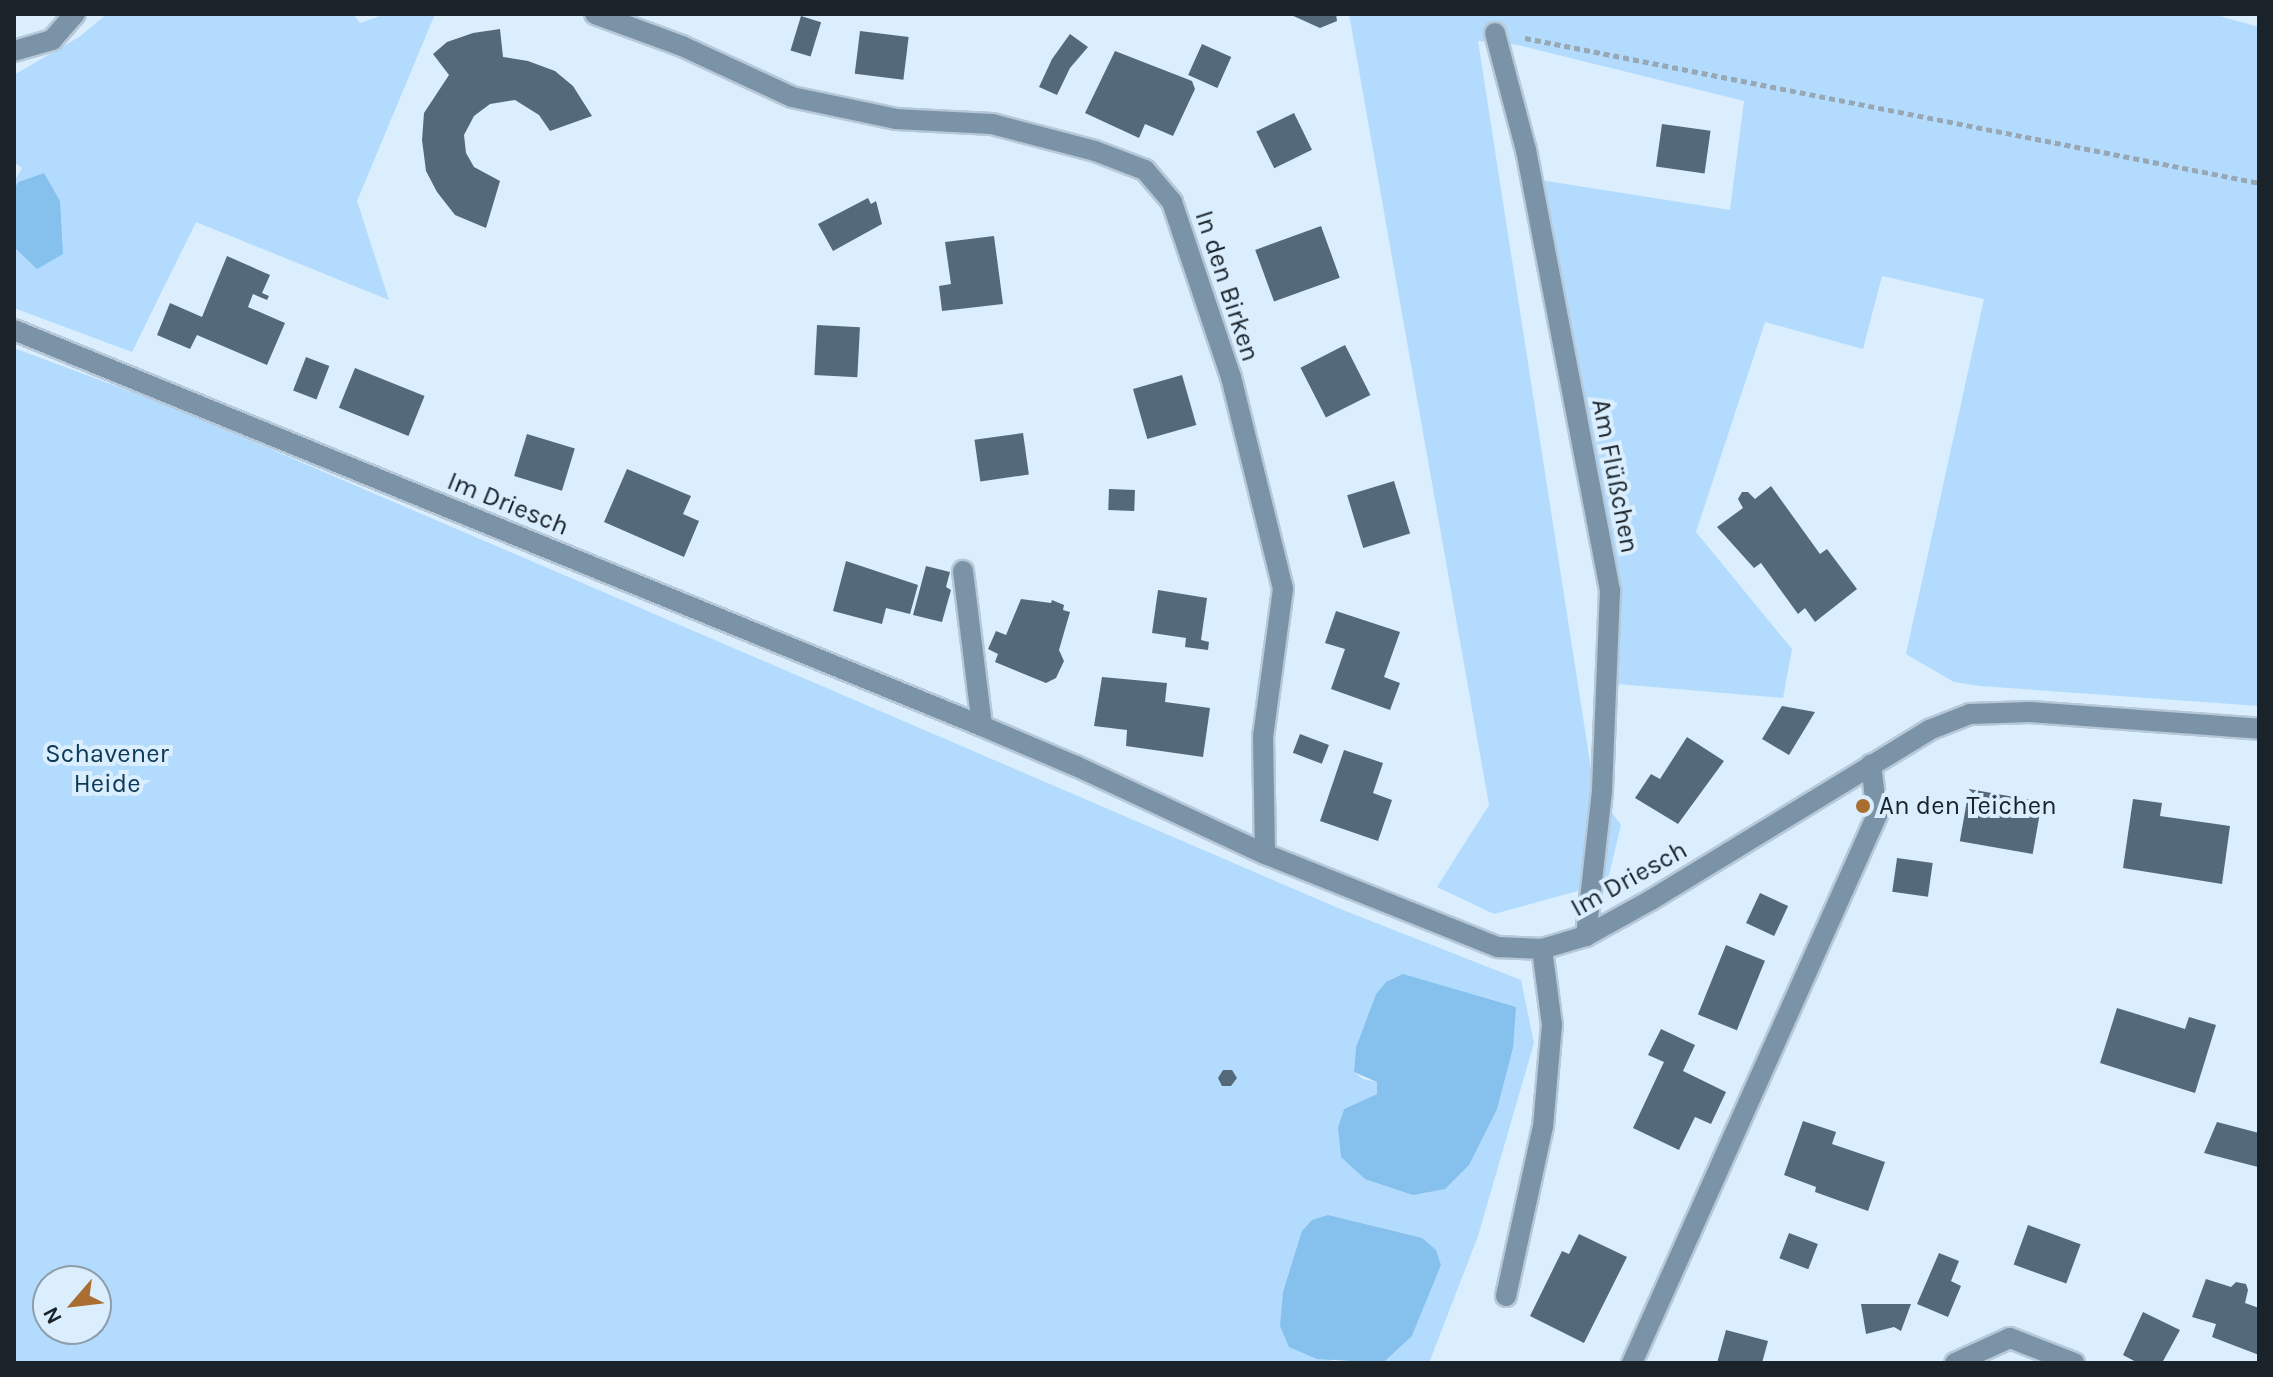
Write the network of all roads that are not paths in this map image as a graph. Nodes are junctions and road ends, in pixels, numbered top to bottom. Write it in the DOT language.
graph roads {
  1 [pos="75,14"];
  2 [pos="595,14"];
  3 [pos="1495,33"];
  4 [pos="14,51"];
  5 [pos="14,330"];
  6 [pos="963,571"];
  7 [pos="982,726"];
  8 [pos="2259,729"];
  9 [pos="1871,764"];
  10 [pos="1265,854"];
  11 [pos="1586,936"];
  12 [pos="1542,949"];
  13 [pos="1506,1296"];
  14 [pos="1632,1363"];
  15 [pos="1955,1363"];
  16 [pos="2074,1363"];
  1 -- 4 [label="street"];
  2 -- 10 [label="street, In den Birken"];
  3 -- 11 [label="street, Am Flüßchen"];
  5 -- 7 [label="street, Im Driesch"];
  6 -- 7 [label="street"];
  7 -- 10 [label="street, Im Driesch"];
  8 -- 9 [label="street, Im Driesch"];
  9 -- 11 [label="street, Im Driesch"];
  9 -- 14 [label="street"];
  10 -- 12 [label="street, Im Driesch"];
  11 -- 12 [label="street, Im Driesch"];
  12 -- 13 [label="street"];
  15 -- 16 [label="street"];
}
